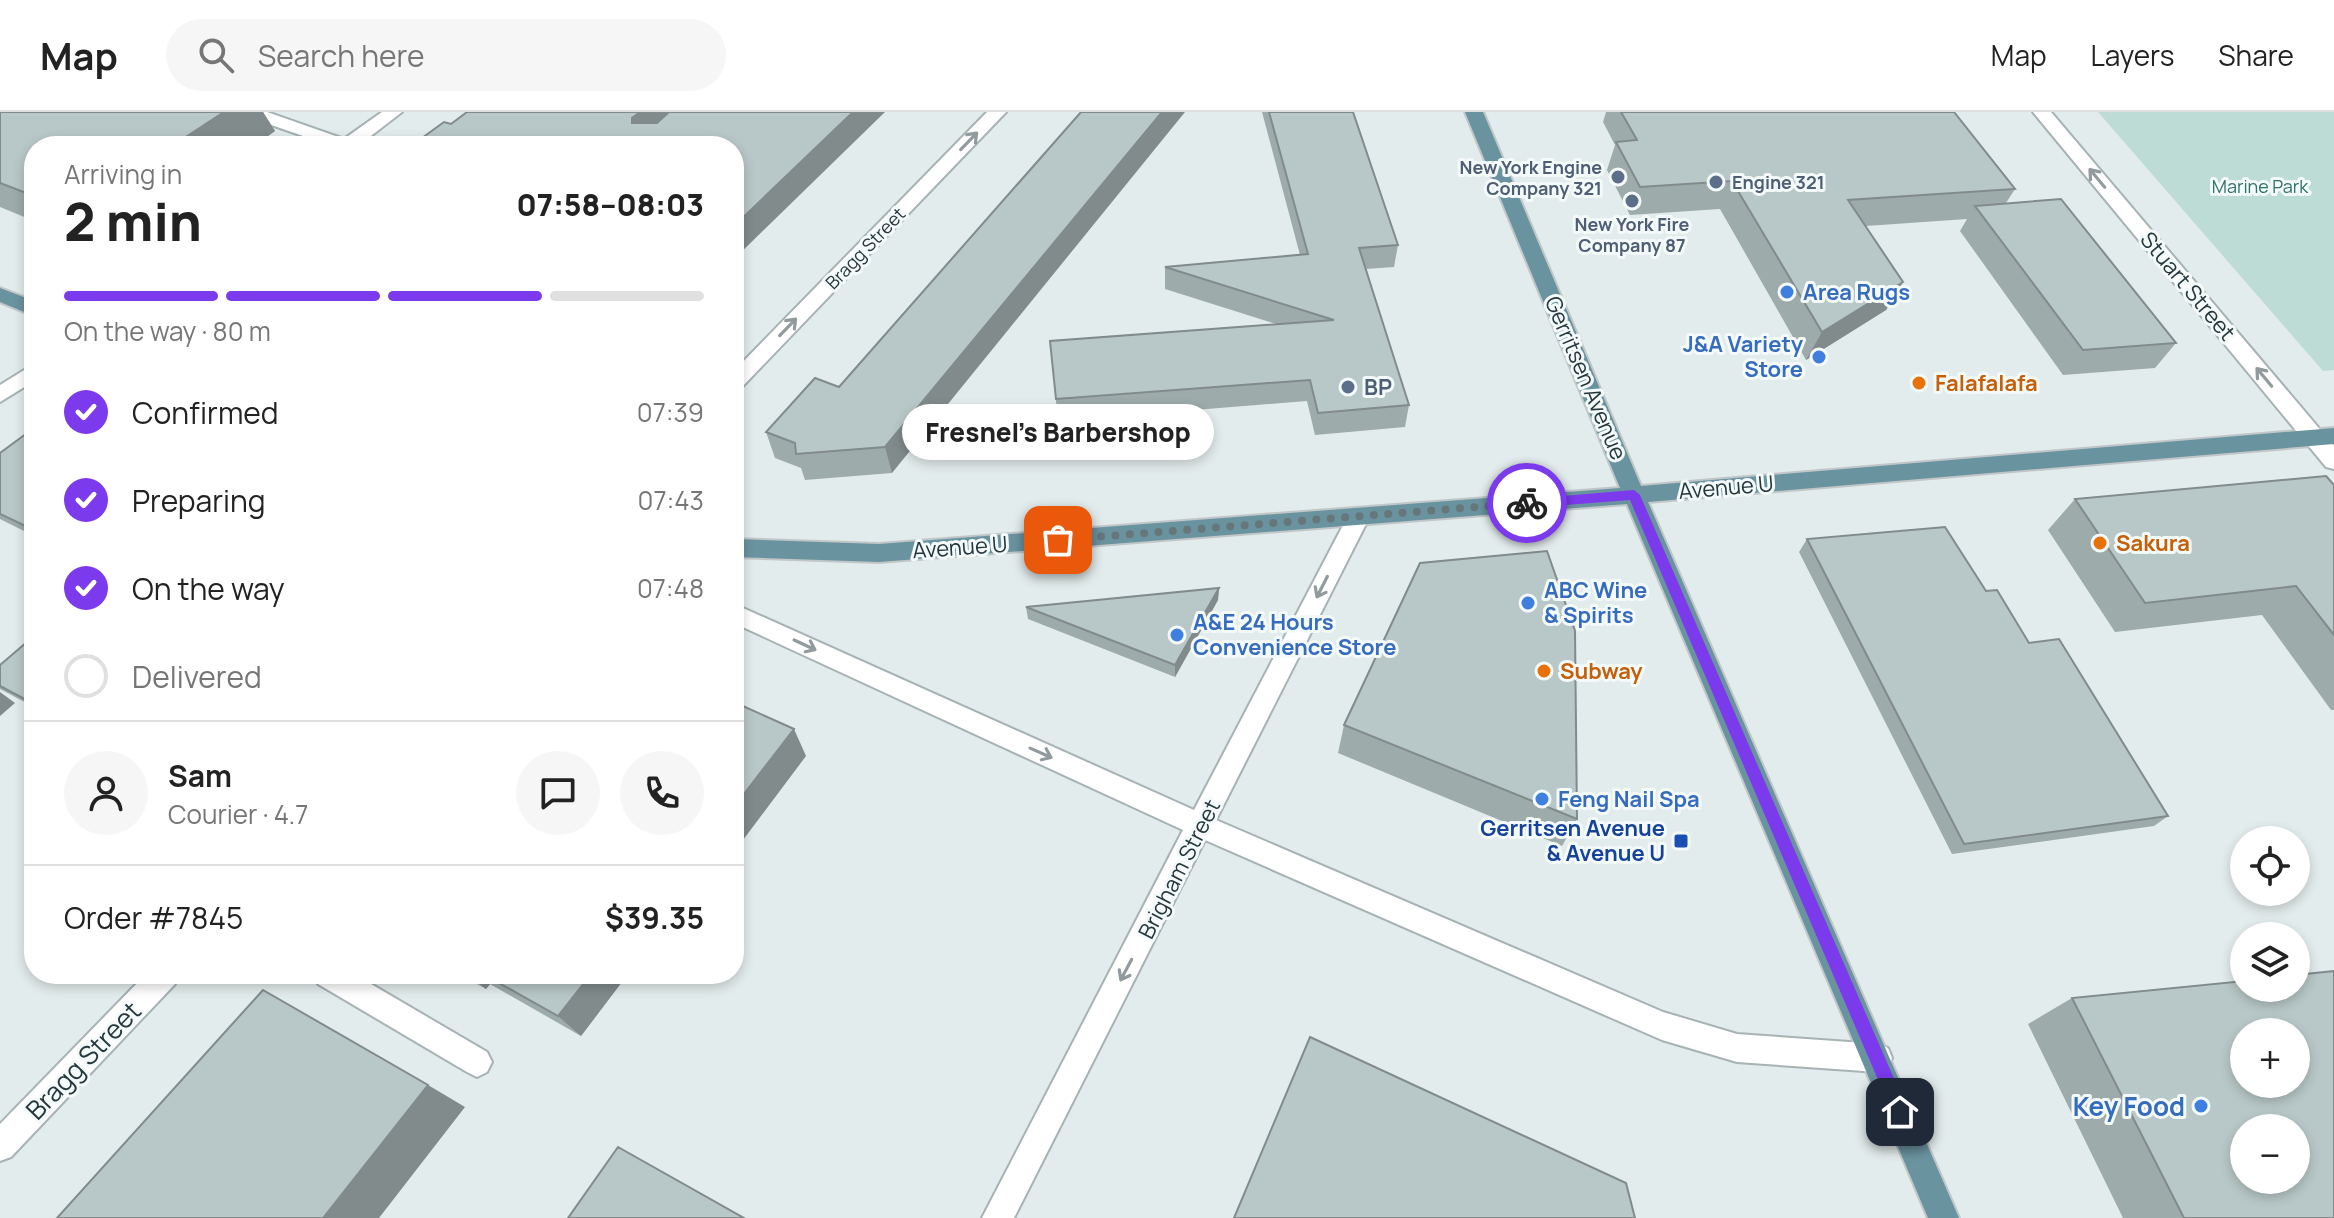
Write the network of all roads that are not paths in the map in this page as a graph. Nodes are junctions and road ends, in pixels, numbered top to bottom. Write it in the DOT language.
graph roads {
  1 [pos="251,112"];
  2 [pos="393,112"];
  3 [pos="997,112"];
  4 [pos="1474,112"];
  5 [pos="2042,112"];
  6 [pos="319,136"];
  7 [pos="361,136"];
  8 [pos="0,294"];
  9 [pos="24,305"];
  10 [pos="744,373"];
  11 [pos="24,378"];
  12 [pos="0,395"];
  13 [pos="2324,436"];
  14 [pos="2334,461"];
  15 [pos="1634,495"];
  16 [pos="1358,518"];
  17 [pos="744,548"];
  18 [pos="744,618"];
  19 [pos="1201,826"];
  20 [pos="155,984"];
  21 [pos="345,984"];
  22 [pos="1878,1058"];
  23 [pos="477,1062"];
  24 [pos="0,1146"];
  25 [pos="997,1218"];
  26 [pos="1944,1218"];
  1 -- 6 [label="street"];
  2 -- 7 [label="street"];
  10 -- 3 [label="street, Bragg Street, one-way"];
  4 -- 15 [label="main road, Gerritsen Avenue"];
  13 -- 5 [label="street, Stuart Street, one-way"];
  8 -- 9 [label="main road"];
  11 -- 12 [label="street"];
  13 -- 14 [label="street, Stuart Street"];
  13 -- 15 [label="main road, Avenue U"];
  15 -- 16 [label="main road, Avenue U"];
  15 -- 22 [label="main road, Gerritsen Avenue"];
  16 -- 17 [label="main road, Avenue U"];
  16 -- 19 [label="street, Brigham Street, one-way"];
  18 -- 19 [label="street, one-way"];
  19 -- 22 [label="street"];
  19 -- 25 [label="street, Brigham Street, one-way"];
  20 -- 24 [label="street, Bragg Street"];
  21 -- 23 [label="street"];
  22 -- 26 [label="main road, Gerritsen Avenue"];
}
